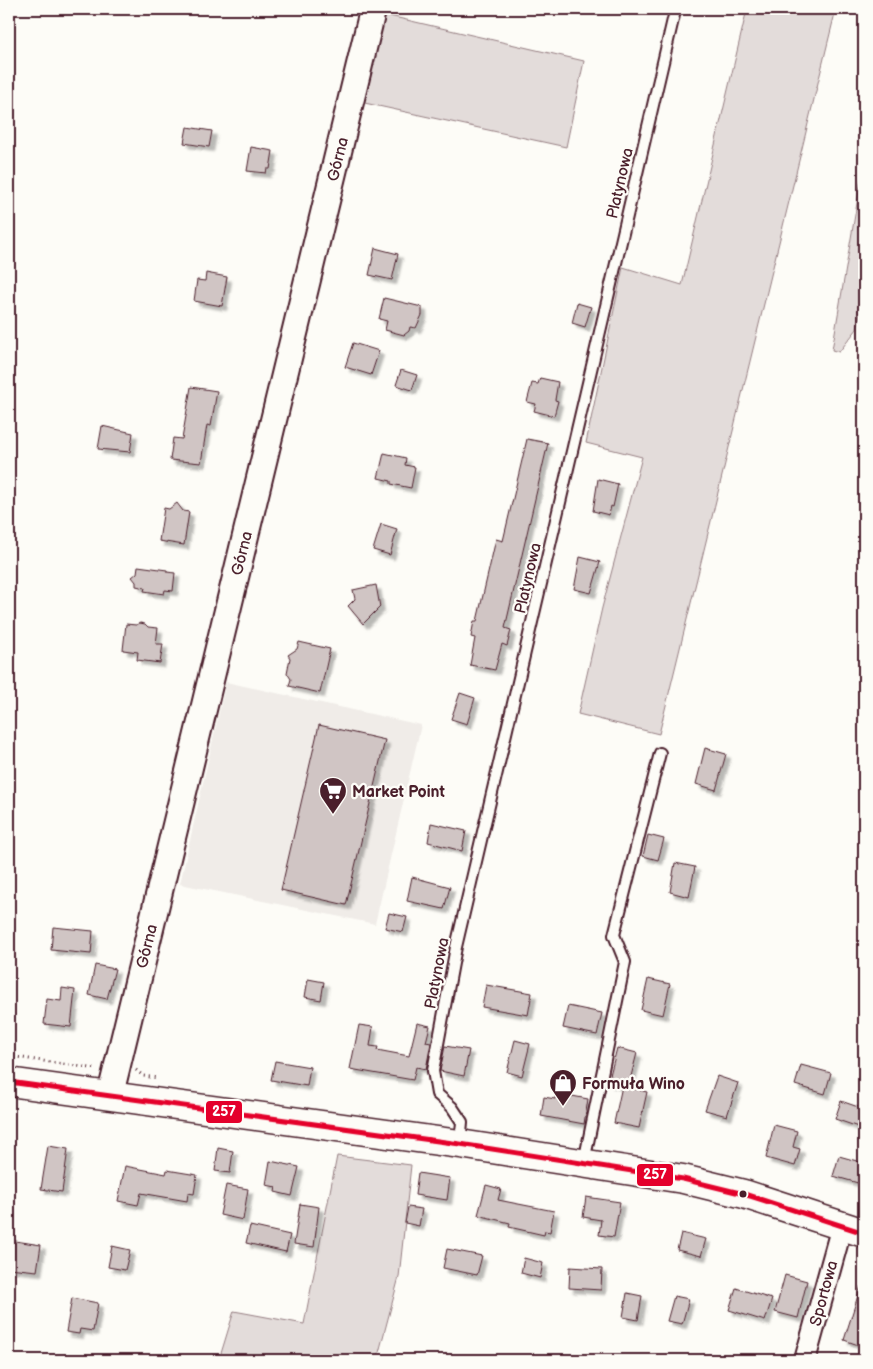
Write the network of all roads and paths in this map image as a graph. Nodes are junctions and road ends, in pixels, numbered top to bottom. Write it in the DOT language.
graph roads {
  1 [pos="373,9"];
  2 [pos="675,11"];
  3 [pos="660,753"];
  4 [pos="9,1082"];
  5 [pos="110,1096"];
  6 [pos="460,1144"];
  7 [pos="584,1162"];
  8 [pos="853,1229"];
  9 [pos="805,1360"];
  1 -- 5 [label="street, Górna"];
  2 -- 6 [label="lane, Platynowa"];
  3 -- 7 [label="lane"];
  4 -- 5 [label="main road"];
  5 -- 6 [label="main road"];
  6 -- 7 [label="main road"];
  7 -- 8 [label="main road"];
  8 -- 9 [label="street, Sportowa"];
}
